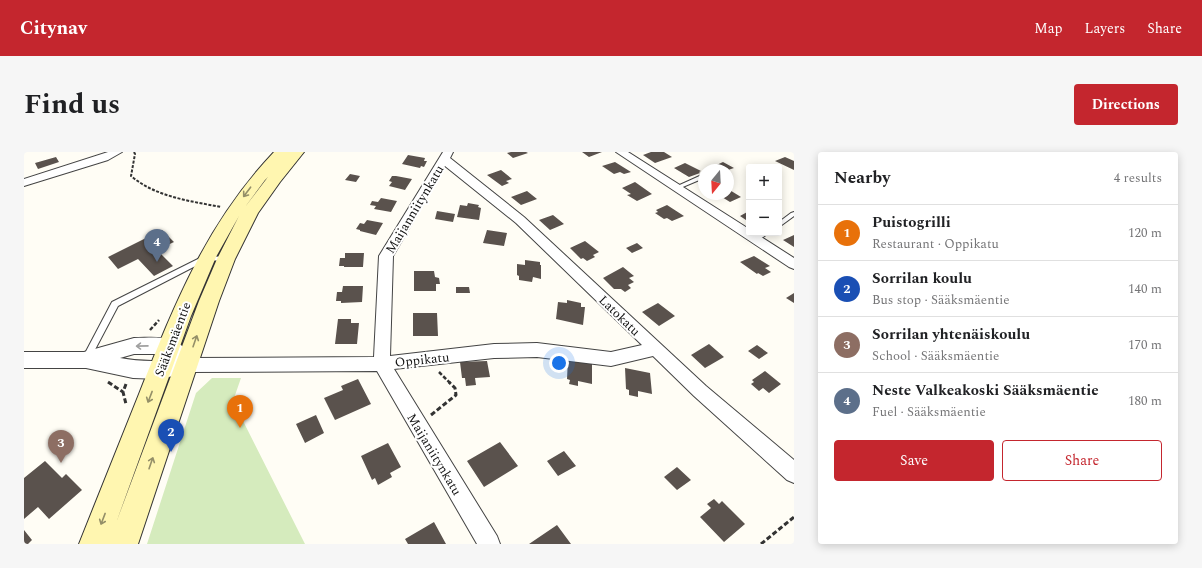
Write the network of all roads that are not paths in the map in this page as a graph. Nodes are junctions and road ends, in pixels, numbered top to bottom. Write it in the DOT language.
graph roads {
  1 [pos="117,152"];
  2 [pos="282,152"];
  3 [pos="297,152"];
  4 [pos="621,152"];
  5 [pos="446,155"];
  6 [pos="698,179"];
  7 [pos="24,183"];
  8 [pos="676,188"];
  9 [pos="792,214"];
  10 [pos="782,222"];
  11 [pos="746,228"];
  12 [pos="761,236"];
  13 [pos="216,259"];
  14 [pos="794,264"];
  15 [pos="655,349"];
  16 [pos="178,355"];
  17 [pos="24,360"];
  18 [pos="86,360"];
  19 [pos="382,364"];
  20 [pos="160,370"];
  21 [pos="794,473"];
  22 [pos="94,544"];
  23 [pos="123,544"];
  24 [pos="489,544"];
  1 -- 7 [label="street"];
  2 -- 13 [label="main road, Sääksmäentie, one-way"];
  3 -- 13 [label="main road, Sääksmäentie"];
  4 -- 8 [label="street"];
  5 -- 15 [label="street, Latokatu"];
  5 -- 19 [label="street, Maijanniitynkatu"];
  6 -- 8 [label="lane"];
  8 -- 11 [label="street"];
  9 -- 10 [label="lane"];
  12 -- 14 [label="street"];
  13 -- 16 [label="main road, Sääksmäentie"];
  13 -- 18 [label="lane"];
  15 -- 19 [label="street, Oppikatu"];
  15 -- 21 [label="street, Latokatu"];
  16 -- 18 [label="street, one-way"];
  16 -- 19 [label="street, Oppikatu"];
  16 -- 20 [label="main road, Sääksmäentie"];
  23 -- 16 [label="main road, Sääksmäentie, one-way"];
  17 -- 18 [label="street"];
  18 -- 20 [label="street"];
  19 -- 24 [label="street, Maijaniitynkatu"];
  20 -- 22 [label="main road, Sääksmäentie, one-way"];
}
